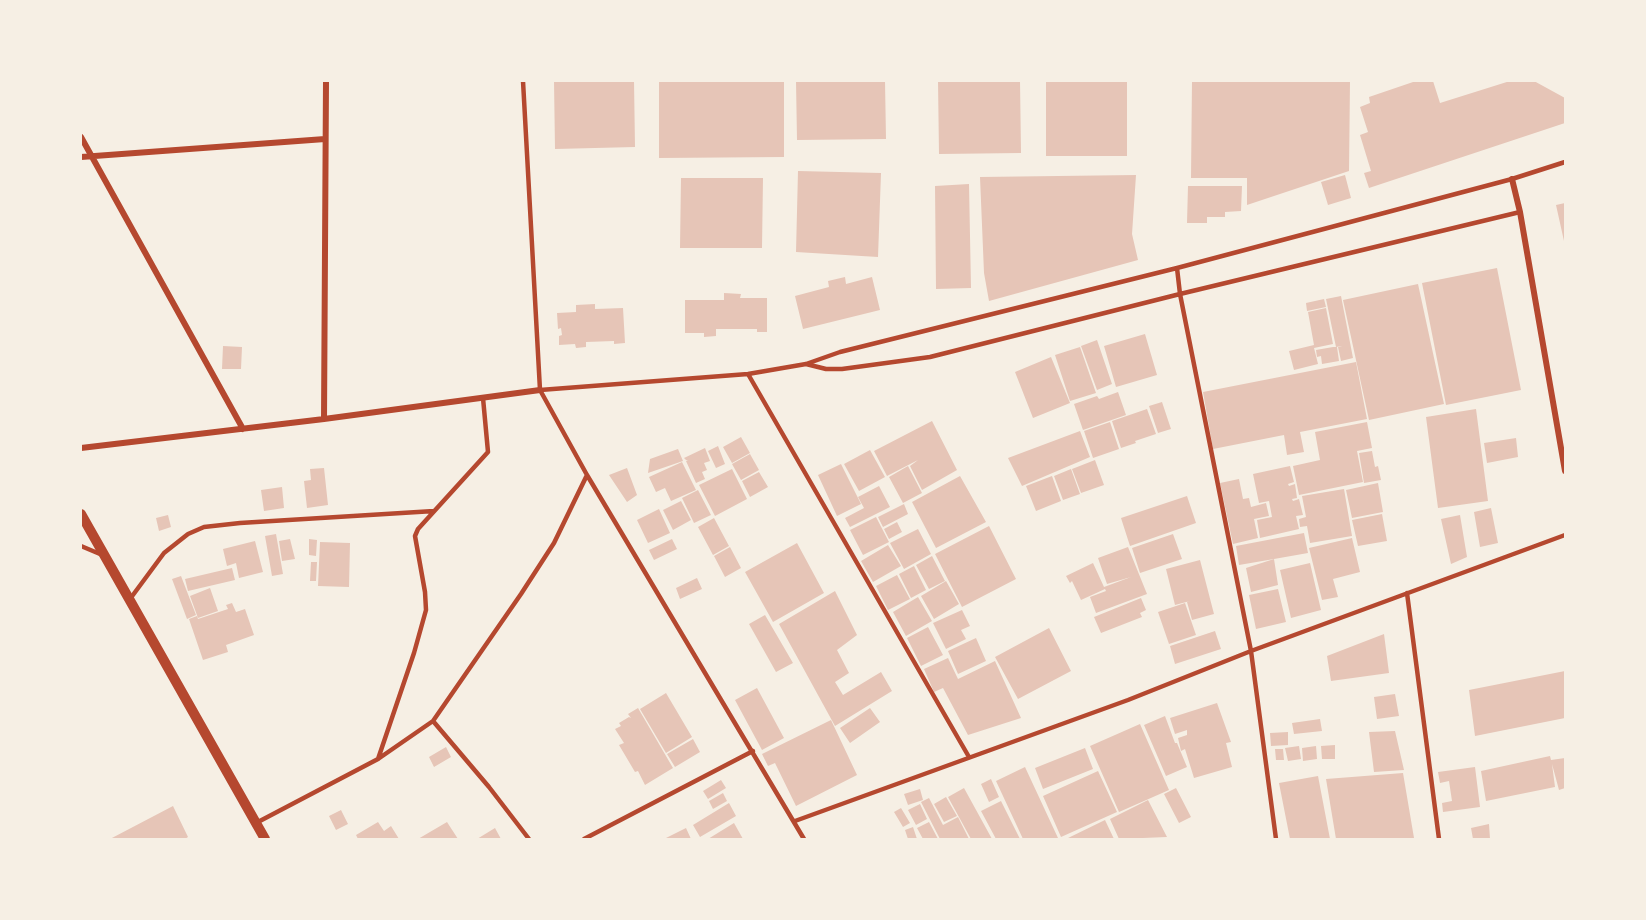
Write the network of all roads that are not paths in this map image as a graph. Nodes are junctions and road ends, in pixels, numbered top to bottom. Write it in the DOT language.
graph roads {
  1 [pos="326,81"];
  2 [pos="523,81"];
  3 [pos="81,137"];
  4 [pos="325,139"];
  5 [pos="92,156"];
  6 [pos="81,157"];
  7 [pos="1565,162"];
  8 [pos="1512,179"];
  9 [pos="1520,212"];
  10 [pos="1177,268"];
  11 [pos="1180,294"];
  12 [pos="806,364"];
  13 [pos="748,374"];
  14 [pos="540,390"];
  15 [pos="483,398"];
  16 [pos="324,420"];
  17 [pos="243,429"];
  18 [pos="81,448"];
  19 [pos="1565,471"];
  20 [pos="588,475"];
  21 [pos="435,511"];
  22 [pos="81,514"];
  23 [pos="1565,536"];
  24 [pos="81,546"];
  25 [pos="105,556"];
  26 [pos="1407,593"];
  27 [pos="130,599"];
  28 [pos="1251,651"];
  29 [pos="433,722"];
  30 [pos="753,751"];
  31 [pos="969,757"];
  32 [pos="378,759"];
  33 [pos="795,822"];
  34 [pos="256,823"];
  35 [pos="265,839"];
  36 [pos="529,839"];
  37 [pos="584,839"];
  38 [pos="804,839"];
  39 [pos="1276,839"];
  40 [pos="1439,839"];
  1 -- 4 [label="street"];
  2 -- 14 [label="lane"];
  3 -- 5 [label="street"];
  4 -- 5 [label="street"];
  4 -- 16 [label="street"];
  5 -- 6 [label="street"];
  5 -- 17 [label="street"];
  7 -- 8 [label="lane"];
  8 -- 9 [label="street"];
  8 -- 10 [label="lane"];
  9 -- 11 [label="lane"];
  9 -- 19 [label="street"];
  10 -- 11 [label="lane"];
  10 -- 12 [label="lane"];
  11 -- 12 [label="lane"];
  11 -- 28 [label="lane"];
  12 -- 13 [label="lane"];
  13 -- 14 [label="lane"];
  13 -- 31 [label="lane"];
  14 -- 15 [label="street"];
  14 -- 20 [label="lane"];
  15 -- 16 [label="street"];
  15 -- 21 [label="lane"];
  16 -- 17 [label="street"];
  17 -- 18 [label="street"];
  20 -- 29 [label="lane"];
  20 -- 30 [label="lane"];
  21 -- 27 [label="lane"];
  21 -- 32 [label="lane"];
  22 -- 25 [label="street"];
  23 -- 26 [label="lane"];
  24 -- 25 [label="lane"];
  25 -- 27 [label="street"];
  26 -- 28 [label="lane"];
  26 -- 40 [label="lane"];
  27 -- 34 [label="street"];
  28 -- 31 [label="lane"];
  28 -- 39 [label="lane"];
  29 -- 32 [label="lane"];
  29 -- 36 [label="lane"];
  30 -- 33 [label="lane"];
  30 -- 37 [label="lane"];
  31 -- 33 [label="lane"];
  32 -- 34 [label="lane"];
  33 -- 38 [label="lane"];
  34 -- 35 [label="street"];
}
